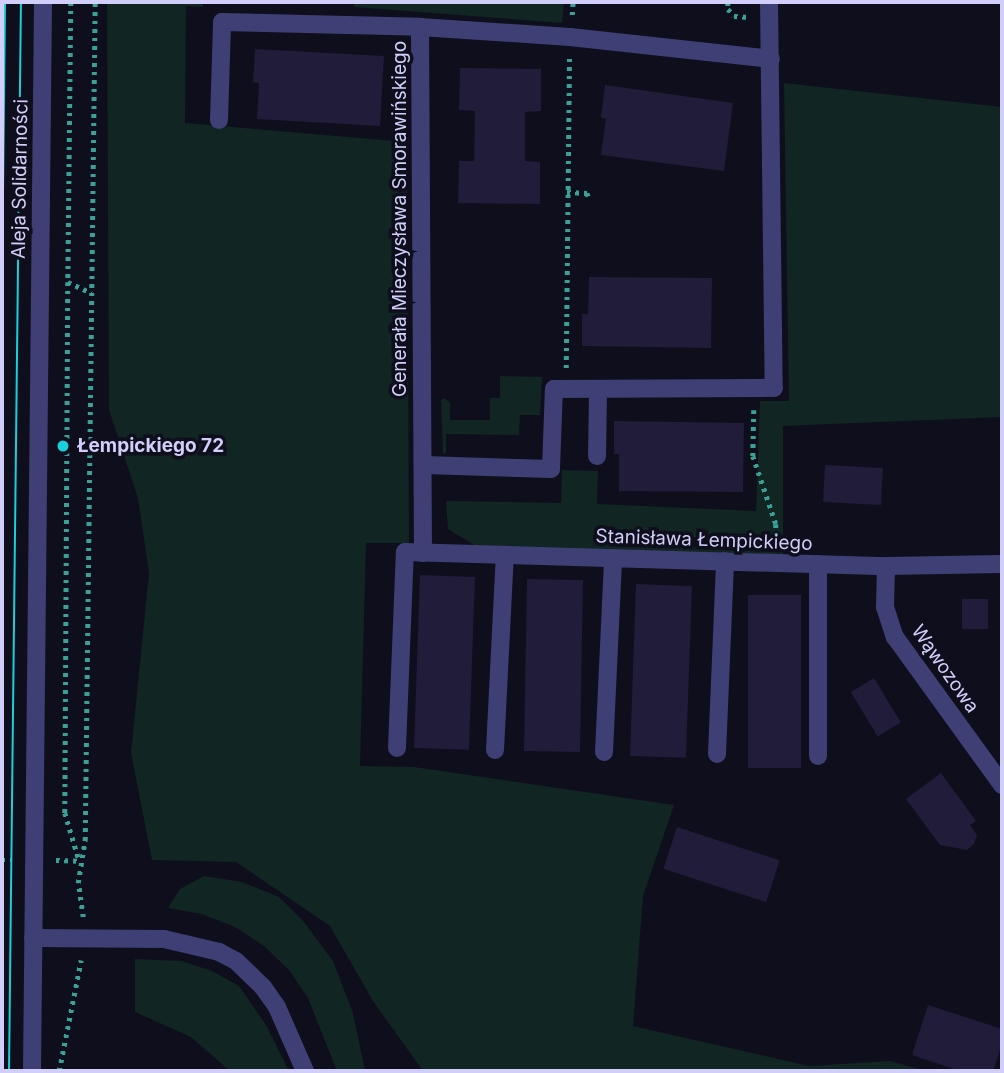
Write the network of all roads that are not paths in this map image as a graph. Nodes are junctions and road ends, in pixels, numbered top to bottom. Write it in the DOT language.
graph roads {
  1 [pos="43,2"];
  2 [pos="769,2"];
  3 [pos="420,27"];
  4 [pos="771,59"];
  5 [pos="219,120"];
  6 [pos="598,389"];
  7 [pos="597,456"];
  8 [pos="424,465"];
  9 [pos="414,552"];
  10 [pos="505,555"];
  11 [pos="613,558"];
  12 [pos="725,561"];
  13 [pos="818,564"];
  14 [pos="1002,564"];
  15 [pos="886,566"];
  16 [pos="397,748"];
  17 [pos="495,750"];
  18 [pos="604,752"];
  19 [pos="717,754"];
  20 [pos="818,756"];
  21 [pos="1002,785"];
  22 [pos="33,937"];
  23 [pos="32,1071"];
  24 [pos="305,1071"];
  1 -- 22 [label="street, Aleja Solidarności"];
  2 -- 4 [label="street"];
  3 -- 4 [label="street, Generała Mieczysława Smorawińskiego"];
  3 -- 5 [label="street"];
  3 -- 8 [label="street, Generała Mieczysława Smorawińskiego"];
  4 -- 6 [label="street"];
  6 -- 7 [label="street"];
  6 -- 8 [label="street"];
  8 -- 9 [label="street, Generała Mieczysława Smorawińskiego"];
  9 -- 10 [label="street, Stanisława Łempickiego"];
  9 -- 16 [label="street, Generała Mieczysława Smorawińskiego"];
  10 -- 11 [label="street, Stanisława Łempickiego"];
  10 -- 17 [label="street"];
  11 -- 12 [label="street, Stanisława Łempickiego"];
  11 -- 18 [label="street"];
  12 -- 13 [label="street, Stanisława Łempickiego"];
  12 -- 19 [label="street"];
  13 -- 15 [label="street, Stanisława Łempickiego"];
  13 -- 20 [label="street"];
  14 -- 15 [label="street, Stanisława Łempickiego"];
  15 -- 21 [label="street, Wąwozowa"];
  22 -- 23 [label="street, Aleja Solidarności"];
  22 -- 24 [label="street"];
}
